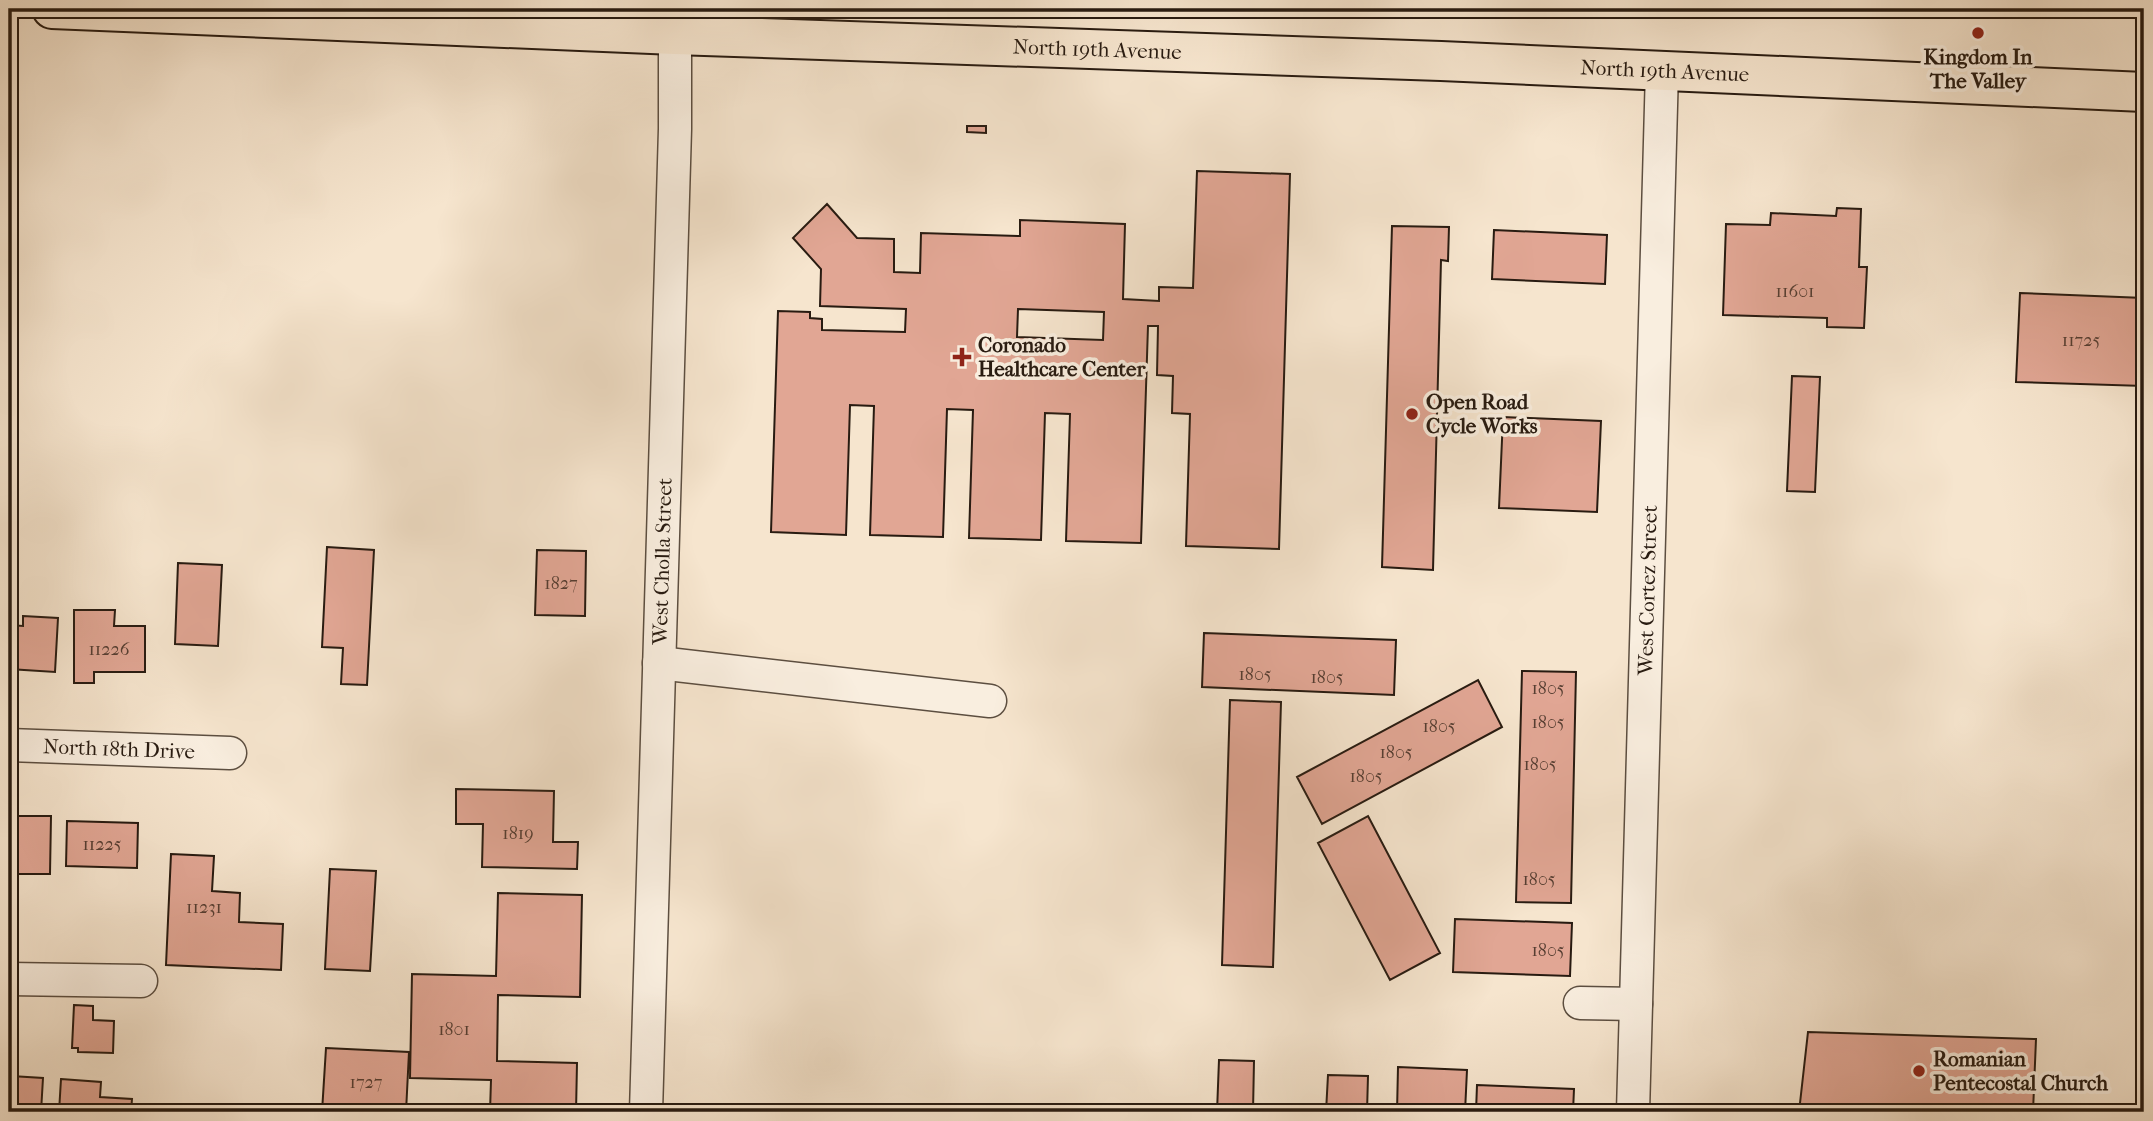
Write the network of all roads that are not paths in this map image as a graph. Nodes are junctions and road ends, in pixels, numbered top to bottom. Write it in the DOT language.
graph roads {
  1 [pos="52,9"];
  2 [pos="301,14"];
  3 [pos="448,17"];
  4 [pos="675,22"];
  5 [pos="1662,70"];
  6 [pos="2144,92"];
  7 [pos="659,663"];
  8 [pos="990,701"];
  9 [pos="9,745"];
  10 [pos="230,753"];
  11 [pos="9,979"];
  12 [pos="141,981"];
  13 [pos="1580,1003"];
  14 [pos="1636,1004"];
  15 [pos="646,1112"];
  16 [pos="1633,1112"];
  1 -- 2 [label="main road, North 19th Avenue"];
  2 -- 3 [label="main road, North 19th Avenue"];
  3 -- 4 [label="main road, North 19th Avenue"];
  4 -- 5 [label="main road, North 19th Avenue"];
  4 -- 7 [label="street, West Cholla Street"];
  5 -- 6 [label="main road, North 19th Avenue"];
  5 -- 14 [label="street, West Cortez Street"];
  7 -- 8 [label="street"];
  7 -- 15 [label="street, West Cholla Street"];
  9 -- 10 [label="street, North 18th Drive"];
  11 -- 12 [label="street"];
  13 -- 14 [label="street"];
  14 -- 16 [label="street, West Cortez Street"];
}
